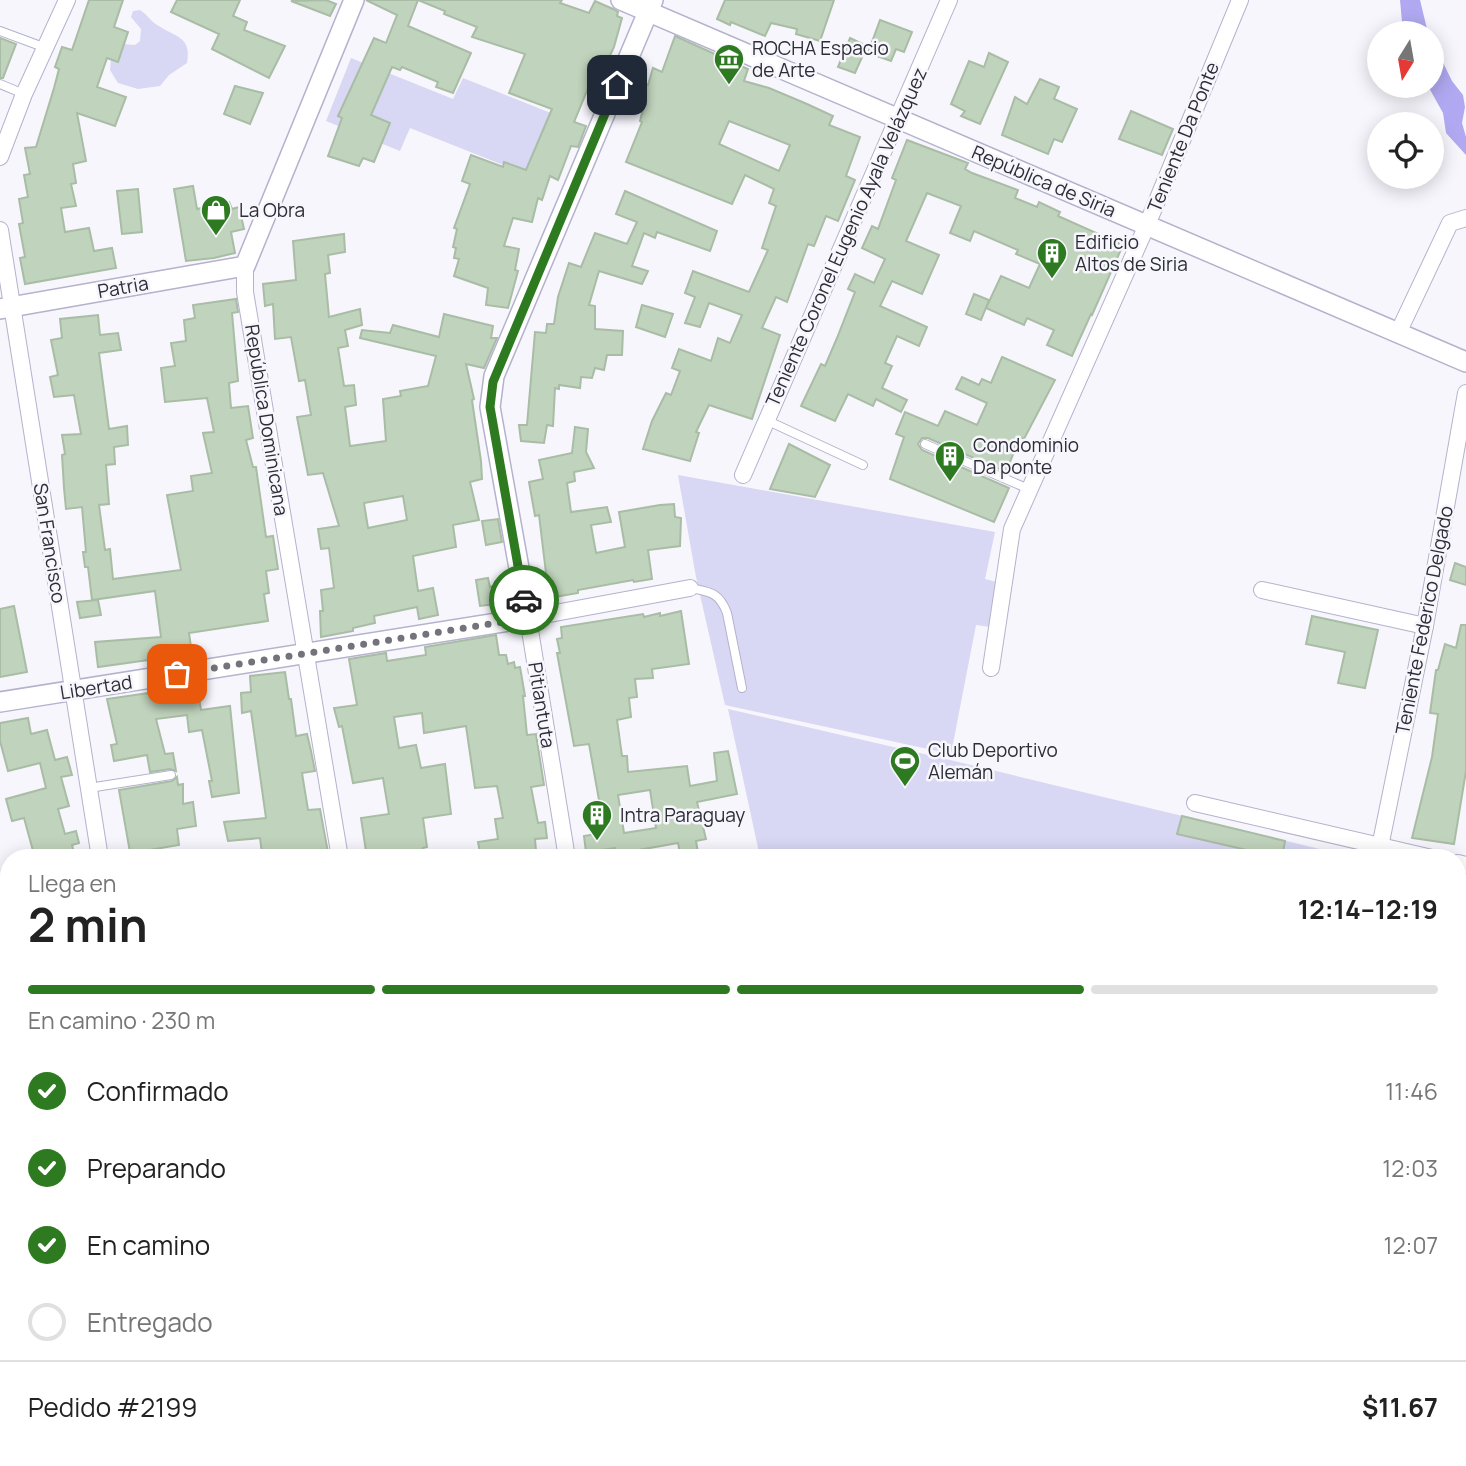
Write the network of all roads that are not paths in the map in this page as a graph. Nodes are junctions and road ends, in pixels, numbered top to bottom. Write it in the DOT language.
graph roads {
  1 [pos="67,0"];
  2 [pos="354,0"];
  3 [pos="621,0"];
  4 [pos="949,0"];
  5 [pos="1240,0"];
  6 [pos="651,6"];
  7 [pos="0,31"];
  8 [pos="46,48"];
  9 [pos="0,84"];
  10 [pos="24,94"];
  11 [pos="898,119"];
  12 [pos="6,124"];
  13 [pos="0,157"];
  14 [pos="1466,218"];
  15 [pos="1147,225"];
  16 [pos="0,230"];
  17 [pos="245,266"];
  18 [pos="6,307"];
  19 [pos="1398,333"];
  20 [pos="1466,362"];
  21 [pos="1466,393"];
  22 [pos="766,420"];
  23 [pos="925,444"];
  24 [pos="863,465"];
  25 [pos="743,474"];
  26 [pos="1031,490"];
  27 [pos="690,588"];
  28 [pos="1262,590"];
  29 [pos="528,618"];
  30 [pos="1425,626"];
  31 [pos="306,654"];
  32 [pos="991,668"];
  33 [pos="742,688"];
  34 [pos="73,690"];
  35 [pos="0,702"];
  36 [pos="171,775"];
  37 [pos="89,788"];
  38 [pos="1195,803"];
  39 [pos="1380,847"];
  40 [pos="99,849"];
  41 [pos="338,849"];
  42 [pos="566,849"];
  43 [pos="1389,849"];
  1 -- 8 [label="street"];
  2 -- 17 [label="street, República Dominicana"];
  3 -- 6 [label="street, República de Siria"];
  4 -- 11 [label="street, Teniente Coronel Eugenio Ayala Velázquez"];
  5 -- 15 [label="street, Teniente Da Ponte"];
  6 -- 11 [label="street, República de Siria"];
  6 -- 29 [label="street, Pitiantuta"];
  7 -- 8 [label="lane"];
  8 -- 10 [label="street"];
  9 -- 10 [label="lane"];
  10 -- 12 [label="street"];
  11 -- 15 [label="street, República de Siria"];
  11 -- 22 [label="street, Teniente Coronel Eugenio Ayala Velázquez"];
  12 -- 13 [label="street"];
  14 -- 19 [label="street"];
  15 -- 19 [label="street, República de Siria"];
  15 -- 26 [label="street, Teniente Da Ponte"];
  16 -- 18 [label="street, San Francisco"];
  17 -- 18 [label="street, Patria"];
  17 -- 31 [label="street, República Dominicana"];
  18 -- 34 [label="street, San Francisco"];
  19 -- 20 [label="street, República de Siria"];
  21 -- 30 [label="street, Teniente Federico Delgado"];
  22 -- 24 [label="lane"];
  22 -- 25 [label="street, Teniente Coronel Eugenio Ayala Velázquez"];
  23 -- 26 [label="lane"];
  26 -- 32 [label="street, Teniente Da Ponte"];
  27 -- 29 [label="street, Libertad"];
  27 -- 33 [label="lane"];
  28 -- 30 [label="street"];
  29 -- 31 [label="street, Libertad"];
  29 -- 42 [label="street, Pitiantuta"];
  30 -- 39 [label="street, Teniente Federico Delgado"];
  31 -- 34 [label="street, Libertad"];
  31 -- 41 [label="street, República Dominicana"];
  34 -- 35 [label="street, Libertad"];
  34 -- 37 [label="street, San Francisco"];
  36 -- 37 [label="lane"];
  37 -- 40 [label="street, San Francisco"];
  38 -- 39 [label="street"];
  39 -- 43 [label="street"];
}
